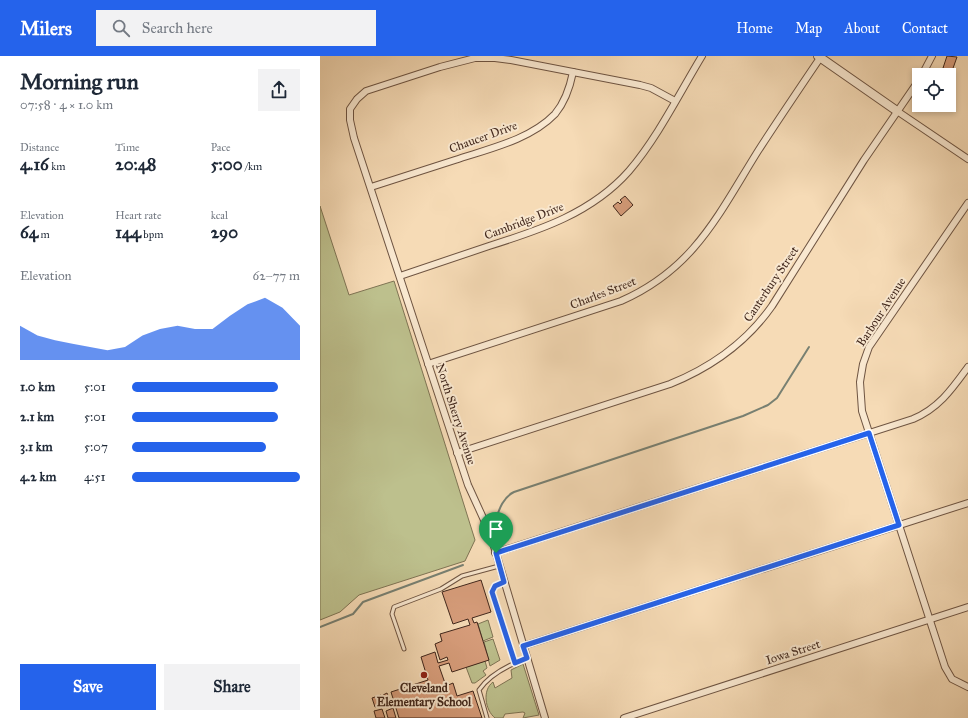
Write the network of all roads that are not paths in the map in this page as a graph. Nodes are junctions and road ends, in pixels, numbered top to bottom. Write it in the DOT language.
graph roads {
  1 [pos="702,56"];
  2 [pos="932,56"];
  3 [pos="819,57"];
  4 [pos="926,68"];
  5 [pos="573,72"];
  6 [pos="912,90"];
  7 [pos="675,101"];
  8 [pos="897,111"];
  9 [pos="968,159"];
  10 [pos="371,187"];
  11 [pos="968,203"];
  12 [pos="400,276"];
  13 [pos="428,364"];
  14 [pos="968,367"];
  15 [pos="869,433"];
  16 [pos="457,453"];
  17 [pos="968,503"];
  18 [pos="899,525"];
  19 [pos="496,553"];
  20 [pos="499,566"];
  21 [pos="504,582"];
  22 [pos="968,607"];
  23 [pos="930,620"];
  24 [pos="523,646"];
  25 [pos="404,649"];
  26 [pos="527,658"];
  27 [pos="515,663"];
  28 [pos="968,687"];
  29 [pos="487,718"];
  30 [pos="546,718"];
  31 [pos="624,718"];
  1 -- 7 [label="street, Cambridge Drive"];
  2 -- 4 [label="street"];
  3 -- 8 [label="street"];
  3 -- 13 [label="street, Charles Street"];
  5 -- 7 [label="street"];
  5 -- 10 [label="street, Chaucer Drive"];
  5 -- 10 [label="street, North Sherry Avenue"];
  6 -- 8 [label="street, Canterbury Street"];
  7 -- 12 [label="street, Cambridge Drive"];
  8 -- 9 [label="street"];
  8 -- 16 [label="street, Canterbury Street"];
  10 -- 12 [label="street, North Sherry Avenue"];
  11 -- 15 [label="street, Barbour Avenue"];
  12 -- 13 [label="street, North Sherry Avenue"];
  13 -- 16 [label="street, North Sherry Avenue"];
  14 -- 15 [label="street"];
  15 -- 18 [label="street, Barbour Avenue"];
  15 -- 19 [label="street"];
  16 -- 19 [label="street, North Sherry Avenue"];
  17 -- 18 [label="street"];
  18 -- 23 [label="street, Barbour Avenue"];
  18 -- 24 [label="street"];
  19 -- 20 [label="street, North Sherry Avenue"];
  20 -- 21 [label="street, North Sherry Avenue"];
  20 -- 25 [label="lane"];
  21 -- 24 [label="street, North Sherry Avenue"];
  21 -- 27 [label="lane"];
  22 -- 23 [label="street, Iowa Street"];
  23 -- 28 [label="street, Barbour Avenue"];
  23 -- 31 [label="street, Iowa Street"];
  24 -- 26 [label="street, North Sherry Avenue"];
  26 -- 27 [label="lane"];
  26 -- 30 [label="street, North Sherry Avenue"];
  27 -- 29 [label="lane"];
}
